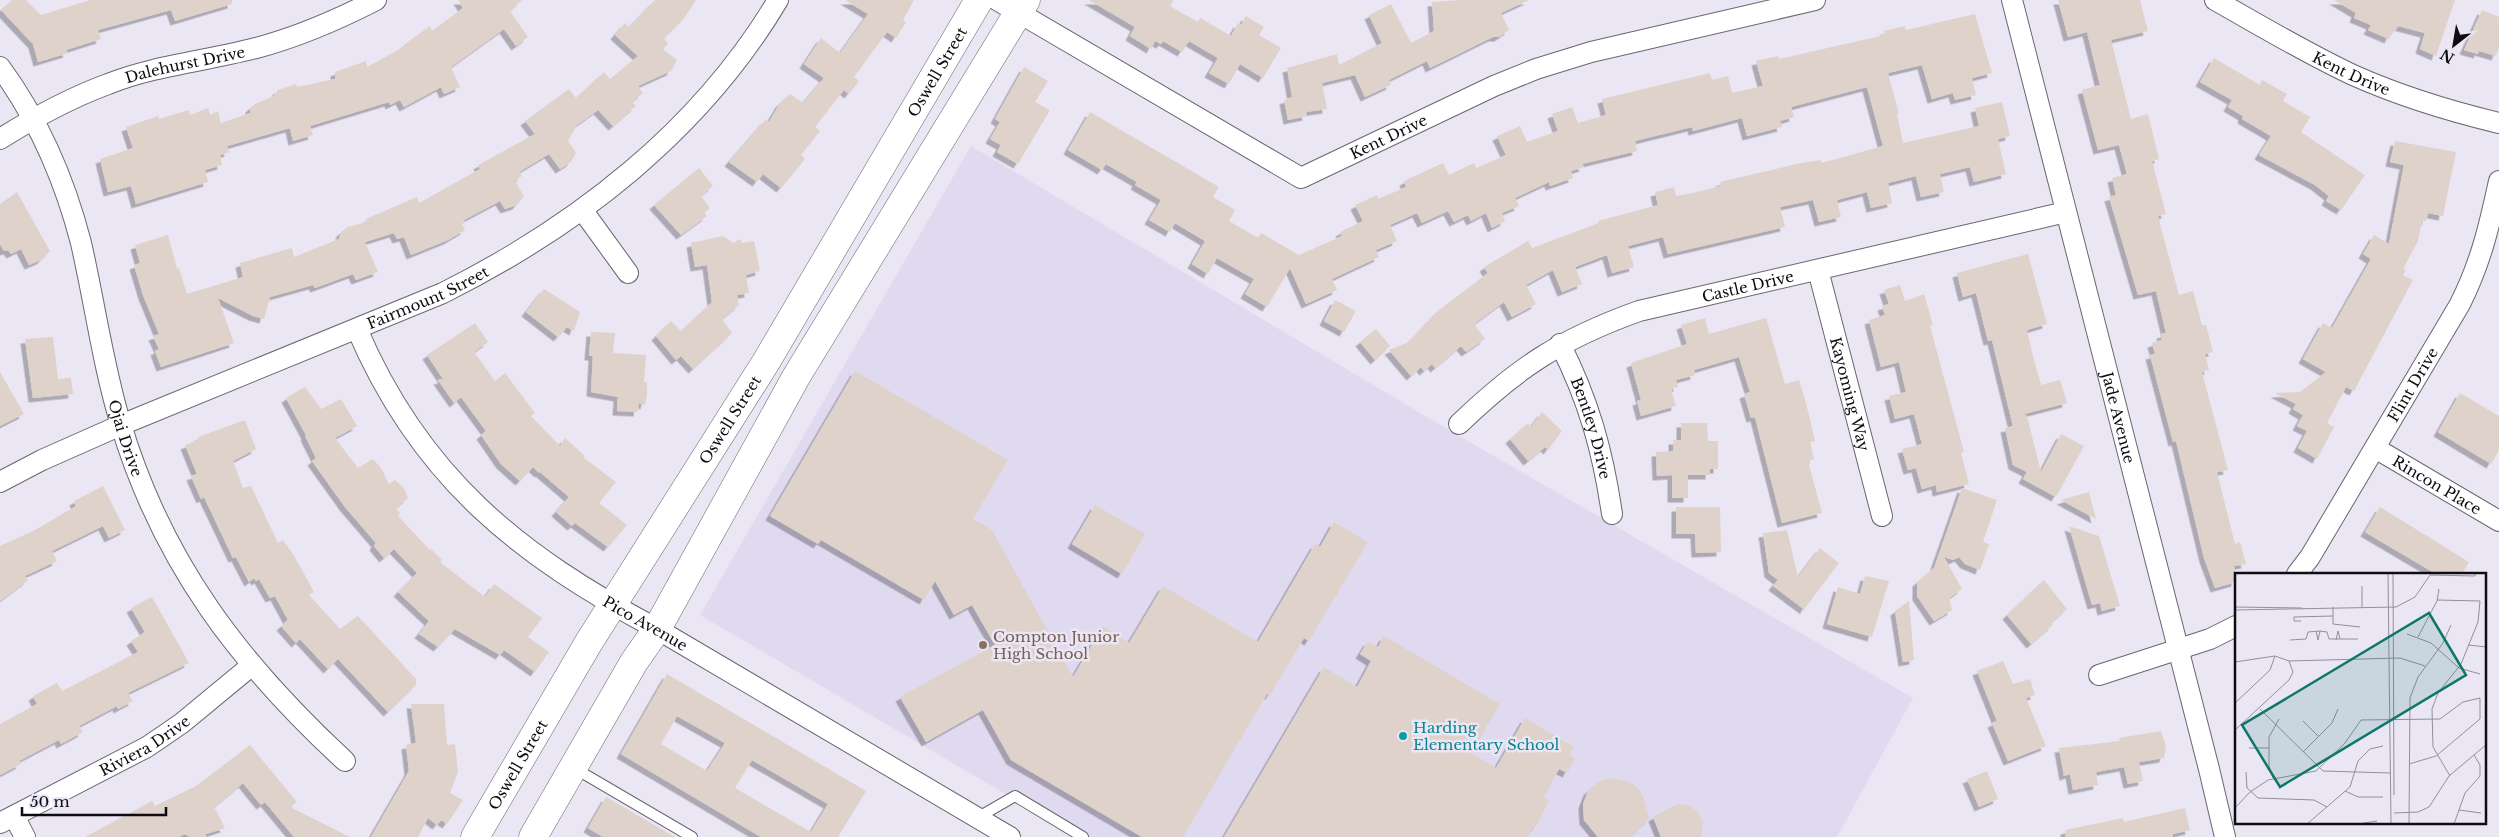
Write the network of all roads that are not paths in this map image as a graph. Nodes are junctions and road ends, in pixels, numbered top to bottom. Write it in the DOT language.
graph roads {
  1 [pos="376,0"];
  2 [pos="778,0"];
  3 [pos="979,0"];
  4 [pos="1815,0"];
  5 [pos="2012,0"];
  6 [pos="2215,0"];
  7 [pos="1014,4"];
  8 [pos="0,67"];
  9 [pos="32,119"];
  10 [pos="2499,123"];
  11 [pos="0,139"];
  12 [pos="2499,181"];
  13 [pos="582,211"];
  14 [pos="2066,212"];
  15 [pos="1818,270"];
  16 [pos="628,272"];
  17 [pos="357,329"];
  18 [pos="1560,344"];
  19 [pos="1459,424"];
  20 [pos="121,425"];
  21 [pos="2375,448"];
  22 [pos="0,482"];
  23 [pos="1612,514"];
  24 [pos="1882,516"];
  25 [pos="2499,521"];
  26 [pos="2298,573"];
  27 [pos="613,605"];
  28 [pos="2235,626"];
  29 [pos="657,629"];
  30 [pos="2179,650"];
  31 [pos="251,666"];
  32 [pos="2099,675"];
  33 [pos="345,761"];
  34 [pos="573,768"];
  35 [pos="978,818"];
  36 [pos="7,819"];
  37 [pos="25,837"];
  38 [pos="475,837"];
  39 [pos="533,837"];
  40 [pos="692,837"];
  41 [pos="1010,837"];
  42 [pos="1083,837"];
  43 [pos="2225,837"];
  1 -- 9 [label="street, Dalehurst Drive"];
  2 -- 13 [label="street, Fairmount Street"];
  3 -- 27 [label="main road, Oswell Street"];
  4 -- 7 [label="street, Kent Drive"];
  5 -- 14 [label="street, Jade Avenue"];
  6 -- 10 [label="street, Kent Drive"];
  7 -- 29 [label="main road"];
  8 -- 9 [label="street, Ojai Drive"];
  9 -- 11 [label="street, Dalehurst Drive"];
  9 -- 20 [label="street, Ojai Drive"];
  12 -- 21 [label="street, Flint Drive"];
  13 -- 16 [label="street"];
  13 -- 17 [label="street, Fairmount Street"];
  14 -- 15 [label="street, Castle Drive"];
  14 -- 30 [label="street, Jade Avenue"];
  15 -- 18 [label="street, Castle Drive"];
  15 -- 24 [label="street, Kayoming Way"];
  17 -- 20 [label="street, Fairmount Street"];
  17 -- 27 [label="street, Pico Avenue"];
  18 -- 19 [label="street, Castle Drive"];
  18 -- 23 [label="street, Bentley Drive"];
  20 -- 22 [label="street, Fairmount Street"];
  20 -- 31 [label="street, Ojai Drive"];
  21 -- 25 [label="street, Rincon Place"];
  21 -- 26 [label="street, Flint Drive"];
  27 -- 29 [label="street, Pico Avenue"];
  27 -- 38 [label="main road, Oswell Street"];
  28 -- 30 [label="street"];
  29 -- 34 [label="main road"];
  29 -- 35 [label="street, Pico Avenue"];
  30 -- 32 [label="street"];
  30 -- 43 [label="street, Jade Avenue"];
  31 -- 33 [label="street, Ojai Drive"];
  31 -- 36 [label="street, Riviera Drive"];
  34 -- 39 [label="main road"];
  34 -- 40 [label="lane"];
  35 -- 41 [label="street, Pico Avenue"];
  35 -- 42 [label="lane"];
  36 -- 37 [label="street"];
}
